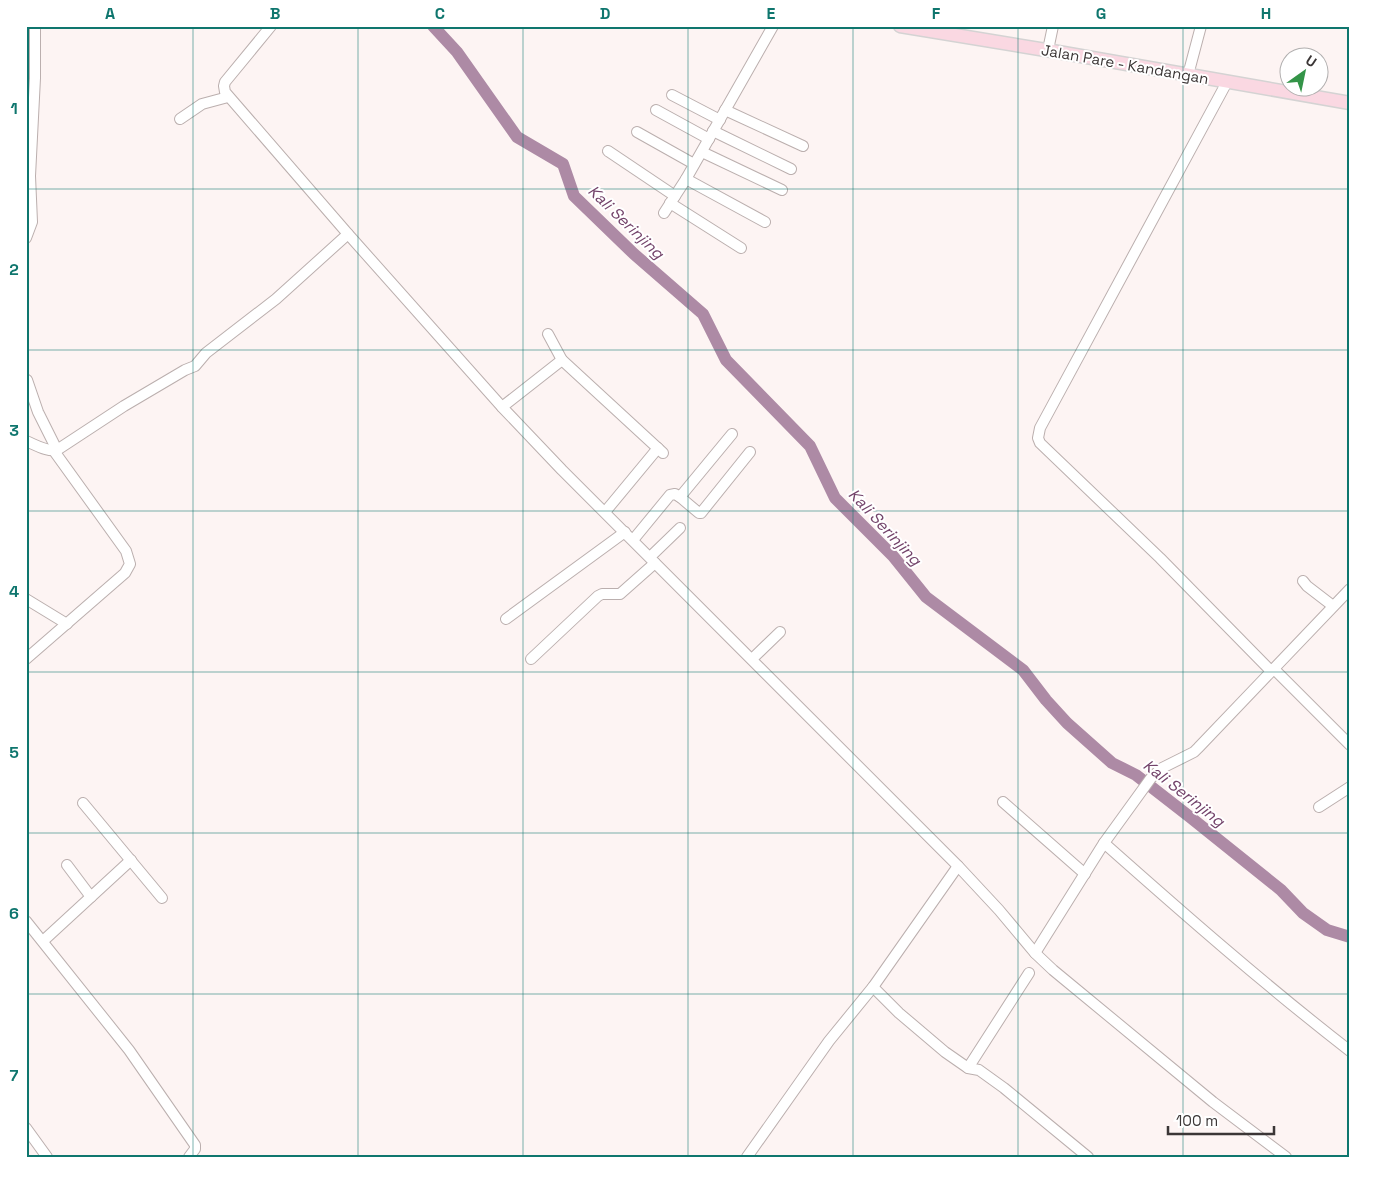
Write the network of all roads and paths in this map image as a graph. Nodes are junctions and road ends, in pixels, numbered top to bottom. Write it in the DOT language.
graph roads {
  1 [pos="35,26"];
  2 [pos="271,26"];
  3 [pos="774,26"];
  4 [pos="900,26"];
  5 [pos="1053,26"];
  6 [pos="1201,26"];
  7 [pos="1048,50"];
  8 [pos="1188,75"];
  9 [pos="1227,82"];
  10 [pos="672,95"];
  11 [pos="228,97"];
  12 [pos="1350,103"];
  13 [pos="656,110"];
  14 [pos="723,115"];
  15 [pos="180,119"];
  16 [pos="637,132"];
  17 [pos="711,135"];
  18 [pos="804,146"];
  19 [pos="608,151"];
  20 [pos="702,152"];
  21 [pos="694,164"];
  22 [pos="791,169"];
  23 [pos="28,175"];
  24 [pos="686,179"];
  25 [pos="782,190"];
  26 [pos="673,199"];
  27 [pos="664,213"];
  28 [pos="765,222"];
  29 [pos="348,234"];
  30 [pos="26,238"];
  31 [pos="741,248"];
  32 [pos="548,334"];
  33 [pos="562,360"];
  34 [pos="27,380"];
  35 [pos="502,407"];
  36 [pos="732,434"];
  37 [pos="26,441"];
  38 [pos="56,450"];
  39 [pos="750,452"];
  40 [pos="680,497"];
  41 [pos="605,512"];
  42 [pos="680,528"];
  43 [pos="629,536"];
  44 [pos="653,560"];
  45 [pos="1303,580"];
  46 [pos="1350,589"];
  47 [pos="26,599"];
  48 [pos="1333,606"];
  49 [pos="506,619"];
  50 [pos="67,624"];
  51 [pos="780,632"];
  52 [pos="26,659"];
  53 [pos="531,659"];
  54 [pos="752,659"];
  55 [pos="1272,670"];
  56 [pos="1350,745"];
  57 [pos="1350,787"];
  58 [pos="1003,802"];
  59 [pos="83,803"];
  60 [pos="1319,808"];
  61 [pos="1104,843"];
  62 [pos="131,860"];
  63 [pos="67,865"];
  64 [pos="958,866"];
  65 [pos="1085,874"];
  66 [pos="91,897"];
  67 [pos="162,898"];
  68 [pos="26,921"];
  69 [pos="44,941"];
  70 [pos="1035,952"];
  71 [pos="1029,973"];
  72 [pos="873,987"];
  73 [pos="1350,1051"];
  74 [pos="968,1068"];
  75 [pos="26,1128"];
  76 [pos="48,1157"];
  77 [pos="188,1157"];
  78 [pos="747,1157"];
  79 [pos="1088,1157"];
  80 [pos="1286,1157"];
  1 -- 23 [label="street"];
  2 -- 11 [label="street"];
  3 -- 14 [label="street"];
  4 -- 7 [label="main road, Jalan Pare - Kandangan"];
  5 -- 7 [label="street"];
  6 -- 8 [label="street"];
  7 -- 8 [label="main road, Jalan Pare - Kandangan"];
  8 -- 9 [label="main road, Jalan Pare - Kandangan"];
  9 -- 12 [label="main road, Jalan Pare - Kandangan"];
  9 -- 55 [label="street"];
  10 -- 14 [label="street"];
  11 -- 15 [label="street"];
  11 -- 29 [label="street"];
  13 -- 17 [label="street"];
  14 -- 17 [label="street"];
  14 -- 18 [label="street"];
  16 -- 21 [label="street"];
  17 -- 20 [label="street"];
  17 -- 22 [label="street"];
  19 -- 26 [label="street"];
  20 -- 21 [label="street"];
  20 -- 25 [label="street"];
  21 -- 24 [label="street"];
  23 -- 30 [label="street"];
  24 -- 26 [label="street"];
  24 -- 28 [label="street"];
  26 -- 27 [label="street"];
  26 -- 31 [label="street"];
  29 -- 35 [label="street"];
  29 -- 38 [label="street"];
  32 -- 33 [label="street"];
  33 -- 35 [label="street"];
  33 -- 41 [label="street"];
  34 -- 38 [label="street"];
  35 -- 41 [label="street"];
  36 -- 40 [label="street"];
  37 -- 38 [label="street"];
  38 -- 50 [label="street"];
  39 -- 40 [label="street"];
  40 -- 43 [label="street"];
  41 -- 43 [label="street"];
  42 -- 44 [label="street"];
  43 -- 44 [label="street"];
  43 -- 49 [label="street"];
  44 -- 53 [label="street"];
  44 -- 54 [label="street"];
  45 -- 48 [label="street"];
  46 -- 48 [label="street"];
  47 -- 50 [label="street"];
  48 -- 55 [label="street"];
  50 -- 52 [label="street"];
  51 -- 54 [label="street"];
  54 -- 64 [label="street"];
  55 -- 56 [label="street"];
  55 -- 61 [label="street"];
  57 -- 60 [label="street"];
  58 -- 65 [label="street"];
  59 -- 62 [label="street"];
  61 -- 65 [label="street"];
  61 -- 73 [label="street"];
  62 -- 66 [label="street"];
  62 -- 67 [label="street"];
  63 -- 66 [label="street"];
  64 -- 70 [label="street"];
  64 -- 72 [label="street"];
  65 -- 70 [label="street"];
  66 -- 69 [label="street"];
  68 -- 69 [label="street"];
  69 -- 77 [label="street"];
  70 -- 80 [label="street"];
  71 -- 74 [label="street"];
  72 -- 74 [label="street"];
  72 -- 78 [label="street"];
  74 -- 79 [label="street"];
  75 -- 76 [label="street"];
}
